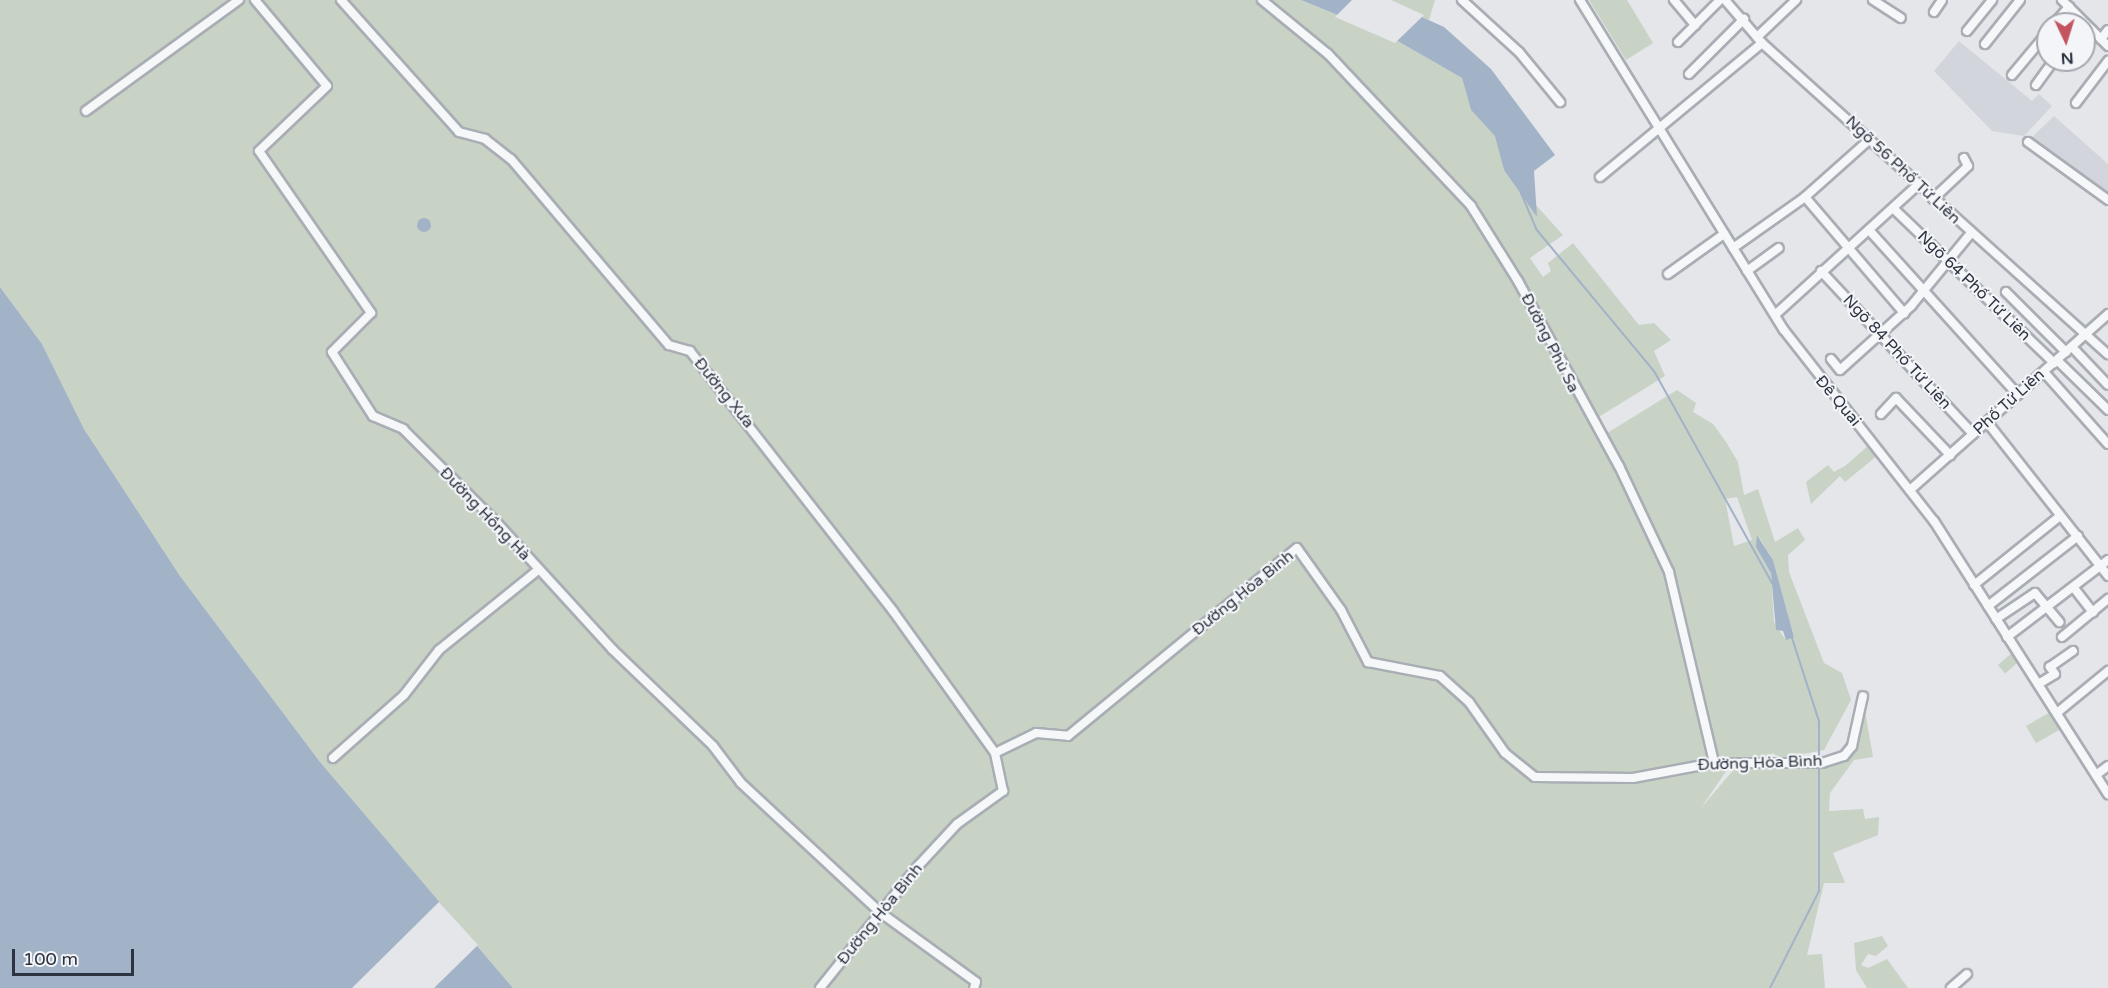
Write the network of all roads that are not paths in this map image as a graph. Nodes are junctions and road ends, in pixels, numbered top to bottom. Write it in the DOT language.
graph roads {
  1 [pos="238,0"];
  2 [pos="255,0"];
  3 [pos="341,0"];
  4 [pos="1262,0"];
  5 [pos="1462,0"];
  6 [pos="1580,0"];
  7 [pos="1674,0"];
  8 [pos="1720,0"];
  9 [pos="1725,0"];
  10 [pos="1796,0"];
  11 [pos="1873,0"];
  12 [pos="1942,0"];
  13 [pos="1992,0"];
  14 [pos="2020,0"];
  15 [pos="1934,12"];
  16 [pos="1901,18"];
  17 [pos="1744,20"];
  18 [pos="1695,24"];
  19 [pos="2108,30"];
  20 [pos="1967,31"];
  21 [pos="1760,40"];
  22 [pos="1678,42"];
  23 [pos="2104,42"];
  24 [pos="1985,44"];
  25 [pos="2036,46"];
  26 [pos="2108,61"];
  27 [pos="2045,72"];
  28 [pos="1689,74"];
  29 [pos="2012,75"];
  30 [pos="2036,85"];
  31 [pos="1560,102"];
  32 [pos="2076,103"];
  33 [pos="86,111"];
  34 [pos="1660,132"];
  35 [pos="1870,139"];
  36 [pos="2028,142"];
  37 [pos="1964,158"];
  38 [pos="1600,177"];
  39 [pos="1918,185"];
  40 [pos="1805,197"];
  41 [pos="1933,199"];
  42 [pos="2108,200"];
  43 [pos="1895,210"];
  44 [pos="1869,230"];
  45 [pos="1971,233"];
  46 [pos="1724,234"];
  47 [pos="1733,248"];
  48 [pos="1779,248"];
  49 [pos="1848,248"];
  50 [pos="1946,259"];
  51 [pos="1747,271"];
  52 [pos="1821,272"];
  53 [pos="1668,274"];
  54 [pos="1923,285"];
  55 [pos="2006,292"];
  56 [pos="1904,313"];
  57 [pos="1776,314"];
  58 [pos="2108,314"];
  59 [pos="1880,333"];
  60 [pos="2086,333"];
  61 [pos="2069,349"];
  62 [pos="2108,354"];
  63 [pos="1831,359"];
  64 [pos="2056,362"];
  65 [pos="2044,372"];
  66 [pos="2108,386"];
  67 [pos="2018,396"];
  68 [pos="2108,410"];
  69 [pos="1881,414"];
  70 [pos="1987,422"];
  71 [pos="1973,434"];
  72 [pos="2108,444"];
  73 [pos="1950,455"];
  74 [pos="1910,490"];
  75 [pos="2061,516"];
  76 [pos="2078,536"];
  77 [pos="2108,560"];
  78 [pos="2100,566"];
  79 [pos="538,570"];
  80 [pos="2108,576"];
  81 [pos="1974,585"];
  82 [pos="2074,588"];
  83 [pos="2108,598"];
  84 [pos="1988,606"];
  85 [pos="2048,609"];
  86 [pos="2093,612"];
  87 [pos="1996,619"];
  88 [pos="2059,622"];
  89 [pos="2007,637"];
  90 [pos="2062,637"];
  91 [pos="2073,651"];
  92 [pos="2108,671"];
  93 [pos="2040,683"];
  94 [pos="1863,696"];
  95 [pos="2058,712"];
  96 [pos="995,753"];
  97 [pos="333,758"];
  98 [pos="1714,763"];
  99 [pos="2108,766"];
  100 [pos="2096,775"];
  101 [pos="2108,794"];
  102 [pos="881,913"];
  103 [pos="1967,974"];
  104 [pos="820,988"];
  105 [pos="974,988"];
  106 [pos="1951,988"];
  1 -- 33 [label="street"];
  2 -- 79 [label="street, Đường Hồng Hà"];
  3 -- 96 [label="street, Đường Xưa"];
  4 -- 98 [label="street, Đường Phù Sa"];
  5 -- 31 [label="street"];
  6 -- 34 [label="street, Đê Quai"];
  7 -- 18 [label="street"];
  8 -- 18 [label="street"];
  9 -- 17 [label="street, Ngõ 56 Phố Tứ Liên"];
  10 -- 21 [label="street"];
  11 -- 16 [label="street"];
  12 -- 15 [label="street"];
  13 -- 20 [label="street"];
  14 -- 24 [label="street"];
  17 -- 21 [label="street, Ngõ 56 Phố Tứ Liên"];
  17 -- 28 [label="street"];
  18 -- 22 [label="street"];
  19 -- 23 [label="street"];
  21 -- 34 [label="street"];
  21 -- 35 [label="street, Ngõ 56 Phố Tứ Liên"];
  25 -- 29 [label="street"];
  26 -- 32 [label="street"];
  27 -- 30 [label="street"];
  34 -- 38 [label="street"];
  34 -- 46 [label="street, Đê Quai"];
  35 -- 39 [label="street, Ngõ 56 Phố Tứ Liên"];
  35 -- 40 [label="street"];
  36 -- 42 [label="street"];
  37 -- 41 [label="street"];
  39 -- 41 [label="street, Ngõ 56 Phố Tứ Liên"];
  39 -- 43 [label="street"];
  40 -- 47 [label="street"];
  40 -- 49 [label="street"];
  41 -- 45 [label="street, Ngõ 56 Phố Tứ Liên"];
  43 -- 44 [label="street"];
  43 -- 50 [label="street, Ngõ 64 Phố Tứ Liên"];
  44 -- 49 [label="street"];
  44 -- 54 [label="street"];
  45 -- 50 [label="street"];
  45 -- 60 [label="street, Ngõ 56 Phố Tứ Liên"];
  46 -- 47 [label="street, Đê Quai"];
  46 -- 53 [label="street"];
  47 -- 51 [label="street, Đê Quai"];
  48 -- 51 [label="street"];
  49 -- 52 [label="street"];
  49 -- 56 [label="street"];
  50 -- 54 [label="street"];
  50 -- 64 [label="street, Ngõ 64 Phố Tứ Liên"];
  51 -- 57 [label="street, Đê Quai"];
  52 -- 57 [label="street"];
  52 -- 59 [label="street, Ngõ 84 Phố Tứ Liên"];
  54 -- 56 [label="street"];
  54 -- 67 [label="street"];
  55 -- 61 [label="street"];
  56 -- 59 [label="street"];
  57 -- 74 [label="street, Đê Quai"];
  58 -- 60 [label="street, Phố Tứ Liên"];
  59 -- 63 [label="street"];
  59 -- 71 [label="street, Ngõ 84 Phố Tứ Liên"];
  60 -- 61 [label="street, Phố Tứ Liên"];
  60 -- 62 [label="street, Ngõ 56 Phố Tứ Liên"];
  61 -- 64 [label="street, Phố Tứ Liên"];
  61 -- 66 [label="street"];
  64 -- 65 [label="street, Phố Tứ Liên"];
  64 -- 68 [label="street, Ngõ 64 Phố Tứ Liên"];
  65 -- 67 [label="street, Phố Tứ Liên"];
  65 -- 72 [label="street"];
  67 -- 70 [label="street, Phố Tứ Liên"];
  69 -- 73 [label="street"];
  70 -- 71 [label="street, Phố Tứ Liên"];
  70 -- 75 [label="street"];
  71 -- 73 [label="street, Phố Tứ Liên"];
  73 -- 74 [label="street, Phố Tứ Liên"];
  74 -- 81 [label="street, Đê Quai"];
  75 -- 76 [label="street"];
  75 -- 81 [label="street"];
  76 -- 78 [label="street"];
  76 -- 84 [label="street"];
  77 -- 78 [label="street"];
  78 -- 80 [label="street"];
  78 -- 82 [label="street"];
  79 -- 97 [label="street"];
  79 -- 102 [label="street, Đường Hồng Hà"];
  81 -- 84 [label="street, Đê Quai"];
  82 -- 85 [label="street"];
  82 -- 86 [label="street"];
  83 -- 86 [label="street"];
  84 -- 87 [label="street, Đê Quai"];
  85 -- 87 [label="street"];
  85 -- 88 [label="street"];
  85 -- 89 [label="street"];
  86 -- 90 [label="street"];
  87 -- 89 [label="street, Đê Quai"];
  89 -- 93 [label="street, Đê Quai"];
  91 -- 93 [label="street"];
  92 -- 95 [label="street"];
  93 -- 95 [label="street, Đê Quai"];
  94 -- 98 [label="street, Đường Hòa Bình"];
  95 -- 100 [label="street, Đê Quai"];
  96 -- 98 [label="street, Đường Hòa Bình"];
  96 -- 102 [label="street, Đường Hòa Bình"];
  99 -- 100 [label="street"];
  100 -- 101 [label="street, Đê Quai"];
  102 -- 104 [label="street, Đường Hòa Bình"];
  102 -- 105 [label="street, Đường Hồng Hà"];
  103 -- 106 [label="street"];
}
